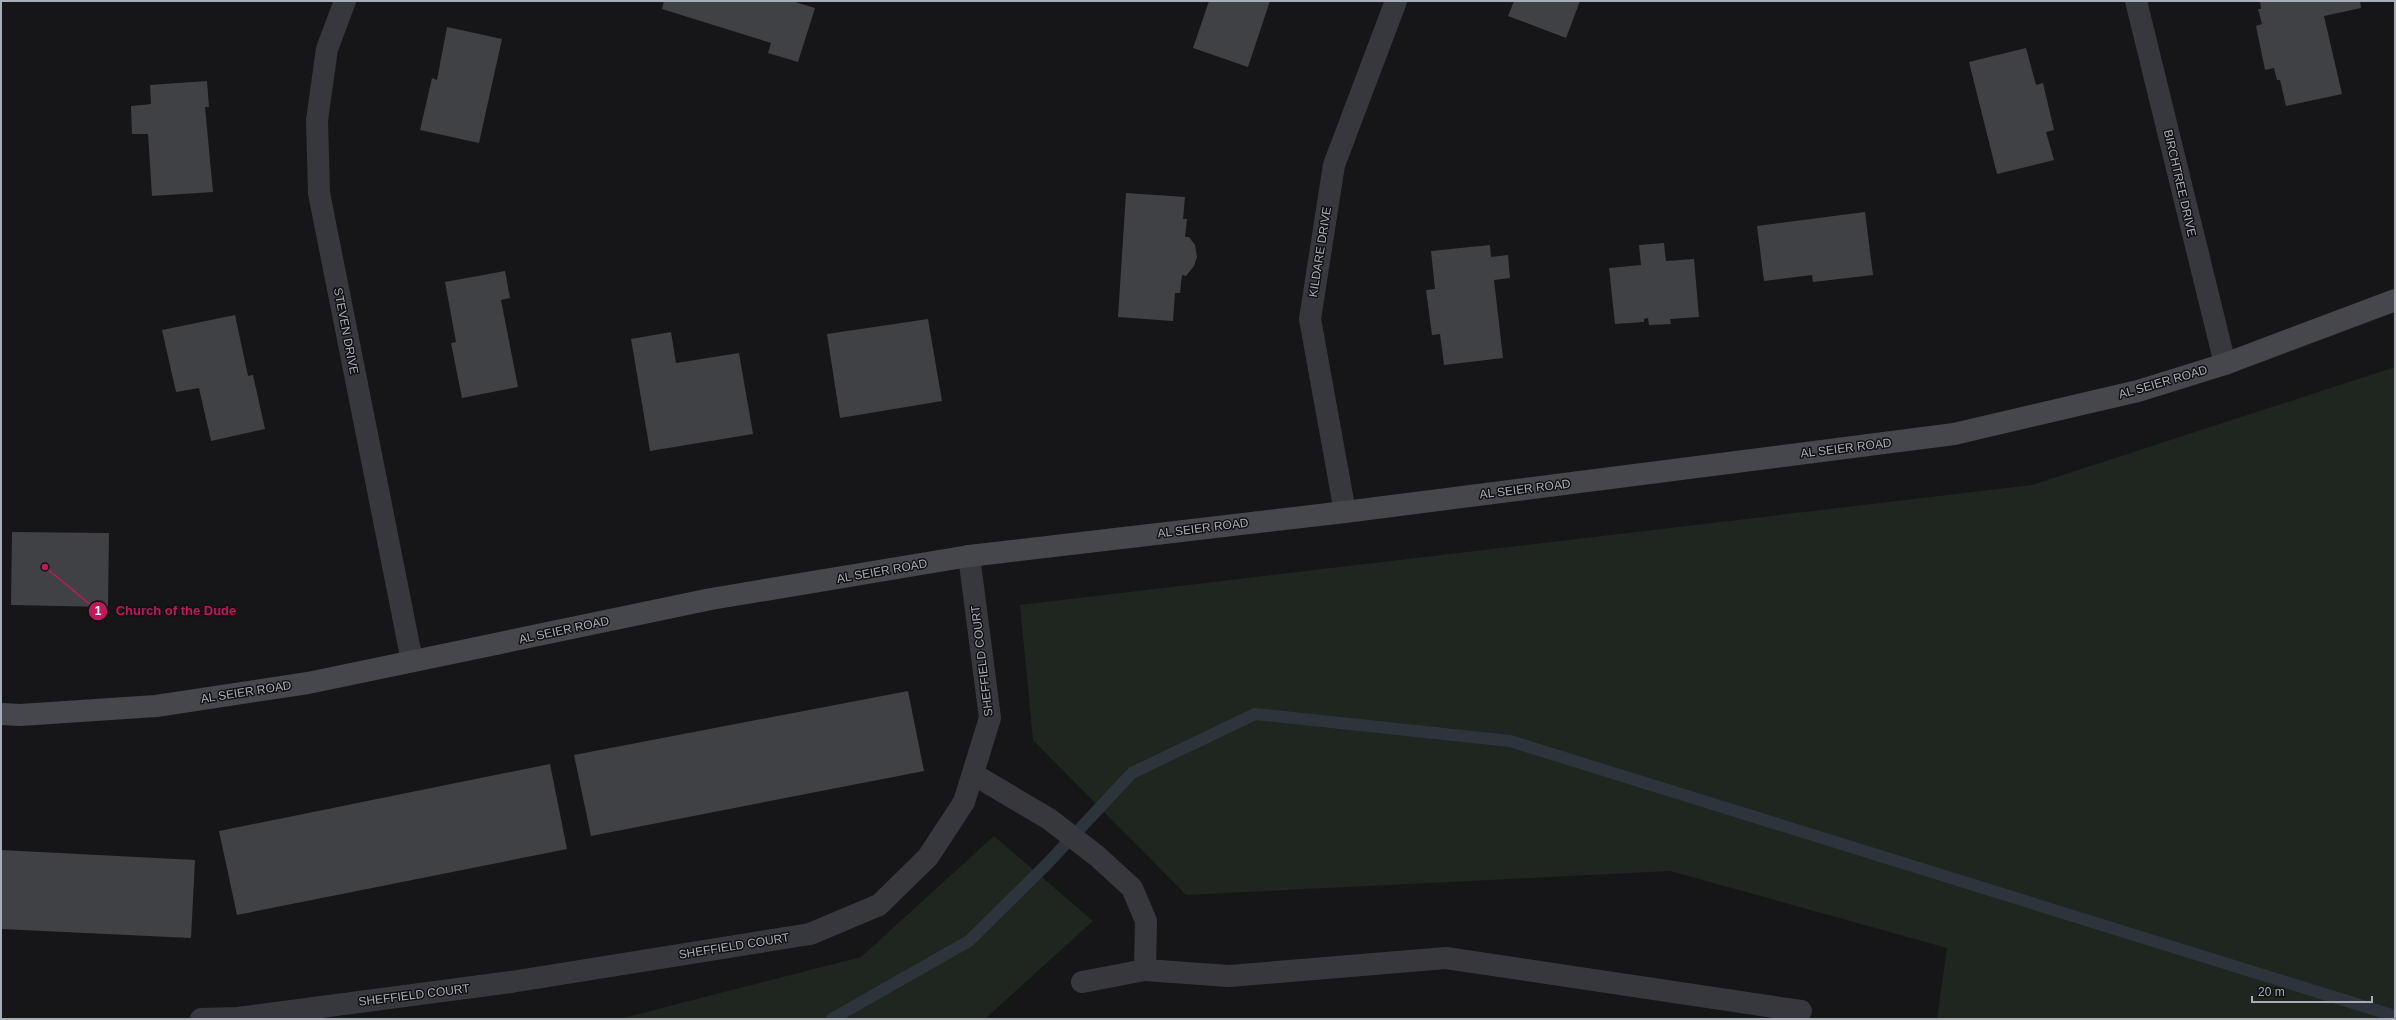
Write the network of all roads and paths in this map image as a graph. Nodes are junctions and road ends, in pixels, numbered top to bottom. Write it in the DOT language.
graph roads {
  1 [pos="345,1"];
  2 [pos="1396,1"];
  3 [pos="2136,1"];
  4 [pos="2395,300"];
  5 [pos="2225,364"];
  6 [pos="1345,512"];
  7 [pos="969,556"];
  8 [pos="412,662"];
  9 [pos="1,714"];
  10 [pos="972,774"];
  11 [pos="1145,970"];
  12 [pos="1082,982"];
  13 [pos="1801,1011"];
  14 [pos="202,1019"];
  1 -- 8 [label="street, STEVEN DRIVE"];
  2 -- 6 [label="street, KILDARE DRIVE"];
  3 -- 5 [label="street, BIRCHTREE DRIVE"];
  4 -- 5 [label="street, AL SEIER ROAD"];
  5 -- 6 [label="street, AL SEIER ROAD"];
  6 -- 7 [label="street, AL SEIER ROAD"];
  7 -- 8 [label="street, AL SEIER ROAD"];
  7 -- 10 [label="street, SHEFFIELD COURT"];
  8 -- 9 [label="street, AL SEIER ROAD"];
  10 -- 11 [label="street"];
  10 -- 14 [label="street, SHEFFIELD COURT"];
  11 -- 12 [label="street"];
  11 -- 13 [label="street"];
}
